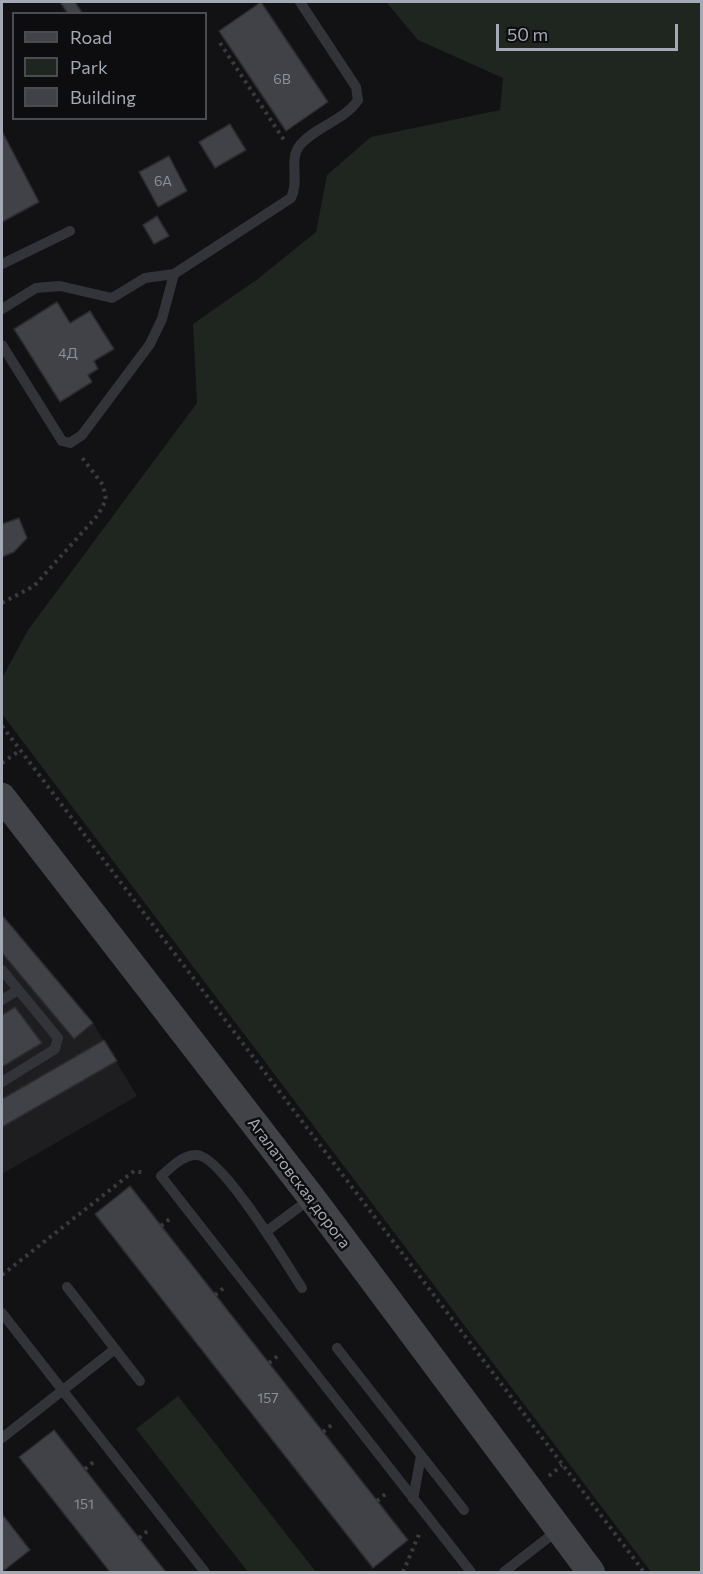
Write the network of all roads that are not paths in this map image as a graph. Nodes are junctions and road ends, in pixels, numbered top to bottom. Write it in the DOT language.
graph roads {
  1 [pos="300,2"];
  2 [pos="70,231"];
  3 [pos="2,264"];
  4 [pos="174,274"];
  5 [pos="2,309"];
  6 [pos="2,345"];
  7 [pos="2,797"];
  8 [pos="2,970"];
  9 [pos="18,990"];
  10 [pos="2,1000"];
  11 [pos="2,1082"];
  12 [pos="312,1198"];
  13 [pos="267,1231"];
  14 [pos="67,1287"];
  15 [pos="302,1288"];
  16 [pos="2,1313"];
  17 [pos="115,1348"];
  18 [pos="337,1348"];
  19 [pos="140,1381"];
  20 [pos="62,1390"];
  21 [pos="2,1438"];
  22 [pos="422,1456"];
  23 [pos="413,1499"];
  24 [pos="464,1510"];
  25 [pos="558,1530"];
  26 [pos="205,1572"];
  27 [pos="471,1572"];
  28 [pos="504,1572"];
  29 [pos="591,1572"];
  1 -- 4 [label="lane"];
  2 -- 3 [label="lane"];
  4 -- 5 [label="lane"];
  4 -- 6 [label="lane"];
  7 -- 12 [label="main road, Агалатовская дорога"];
  8 -- 9 [label="lane"];
  9 -- 10 [label="lane"];
  9 -- 11 [label="lane"];
  12 -- 13 [label="lane"];
  12 -- 25 [label="main road, Агалатовская дорога"];
  13 -- 15 [label="lane"];
  13 -- 23 [label="lane"];
  14 -- 17 [label="lane"];
  16 -- 20 [label="lane"];
  17 -- 19 [label="lane"];
  17 -- 20 [label="lane"];
  18 -- 22 [label="lane"];
  20 -- 21 [label="lane"];
  20 -- 26 [label="lane"];
  22 -- 23 [label="lane"];
  22 -- 24 [label="lane"];
  23 -- 27 [label="lane"];
  25 -- 28 [label="lane"];
  25 -- 29 [label="main road, Агалатовская дорога"];
}
